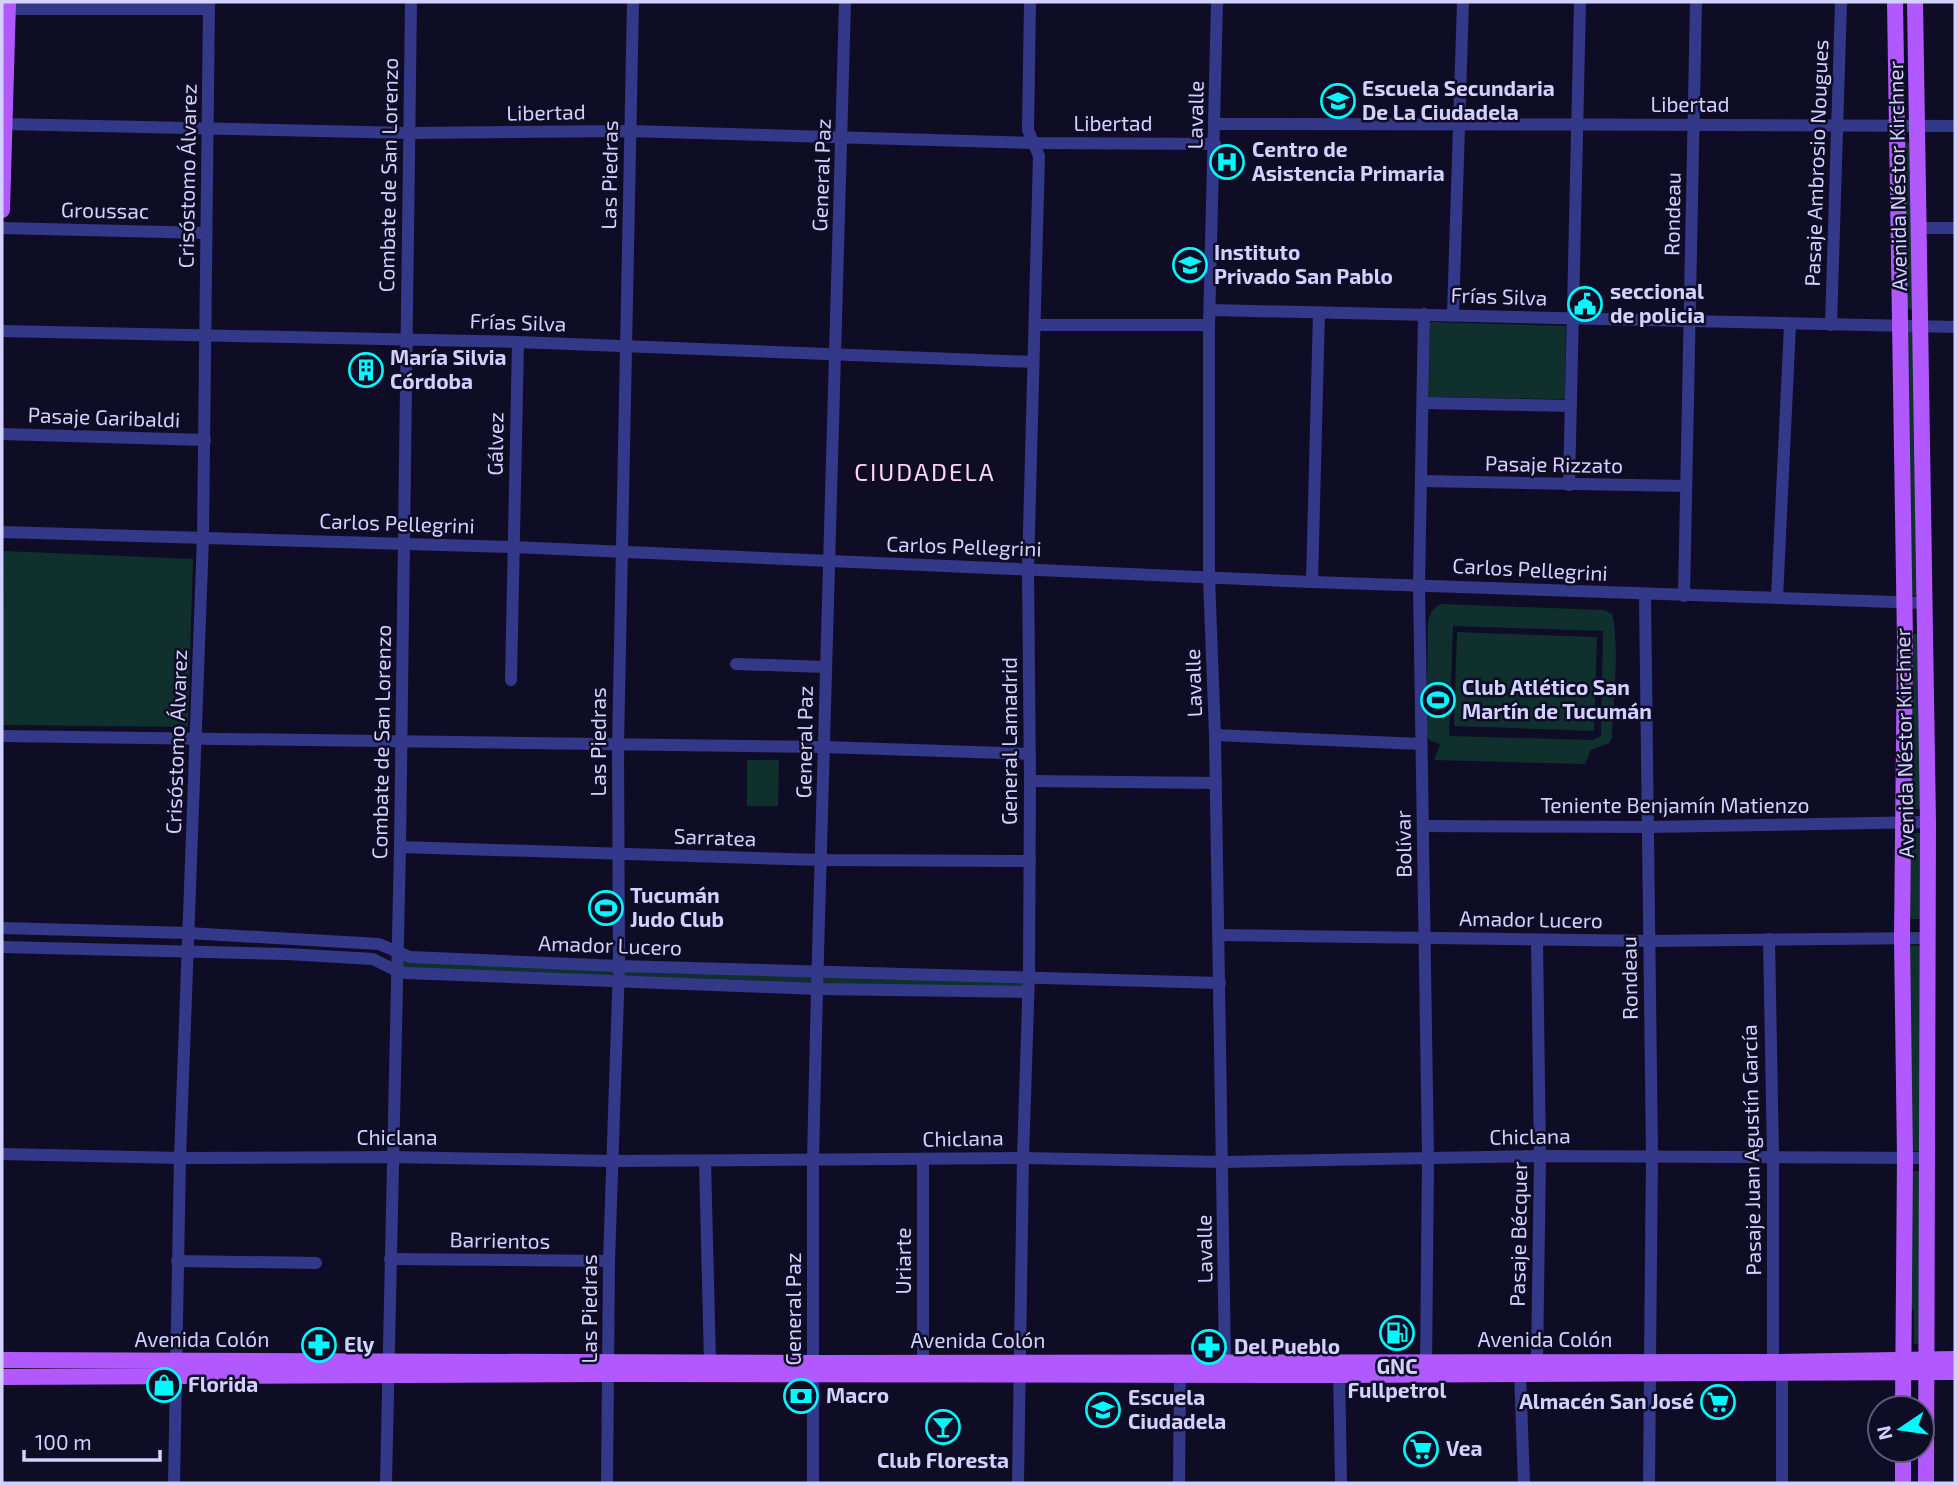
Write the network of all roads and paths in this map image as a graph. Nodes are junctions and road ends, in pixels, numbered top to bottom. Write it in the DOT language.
graph roads {
  1 [pos="411,2"];
  2 [pos="633,2"];
  3 [pos="845,2"];
  4 [pos="1030,2"];
  5 [pos="1217,2"];
  6 [pos="1463,2"];
  7 [pos="1580,2"];
  8 [pos="1696,2"];
  9 [pos="1841,2"];
  10 [pos="1895,2"];
  11 [pos="1915,2"];
  12 [pos="209,5"];
  13 [pos="8,6"];
  14 [pos="1694,123"];
  15 [pos="4,124"];
  16 [pos="1215,124"];
  17 [pos="1838,124"];
  18 [pos="1459,125"];
  19 [pos="1578,125"];
  20 [pos="1898,126"];
  21 [pos="1918,126"];
  22 [pos="1955,126"];
  23 [pos="207,129"];
  24 [pos="630,131"];
  25 [pos="409,133"];
  26 [pos="843,138"];
  27 [pos="1034,143"];
  28 [pos="1215,144"];
  29 [pos="2,210"];
  30 [pos="2,228"];
  31 [pos="1920,228"];
  32 [pos="1955,228"];
  33 [pos="206,233"];
  34 [pos="1210,310"];
  35 [pos="1319,312"];
  36 [pos="1424,314"];
  37 [pos="1453,314"];
  38 [pos="1573,318"];
  39 [pos="1689,320"];
  40 [pos="1035,325"];
  41 [pos="1209,325"];
  42 [pos="1790,325"];
  43 [pos="1830,325"];
  44 [pos="1900,326"];
  45 [pos="1921,327"];
  46 [pos="1955,327"];
  47 [pos="2,331"];
  48 [pos="206,335"];
  49 [pos="406,340"];
  50 [pos="518,342"];
  51 [pos="626,346"];
  52 [pos="835,354"];
  53 [pos="1033,362"];
  54 [pos="1423,403"];
  55 [pos="1571,406"];
  56 [pos="2,434"];
  57 [pos="205,440"];
  58 [pos="1422,481"];
  59 [pos="1569,485"];
  60 [pos="1686,486"];
  61 [pos="2,532"];
  62 [pos="203,537"];
  63 [pos="405,545"];
  64 [pos="513,547"];
  65 [pos="622,551"];
  66 [pos="828,561"];
  67 [pos="1028,569"];
  68 [pos="1209,578"];
  69 [pos="1312,582"];
  70 [pos="1419,585"];
  71 [pos="1645,595"];
  72 [pos="1684,596"];
  73 [pos="1777,598"];
  74 [pos="1904,602"];
  75 [pos="1924,603"];
  76 [pos="736,664"];
  77 [pos="826,667"];
  78 [pos="511,680"];
  79 [pos="1215,735"];
  80 [pos="2,736"];
  81 [pos="197,738"];
  82 [pos="401,741"];
  83 [pos="1422,744"];
  84 [pos="618,745"];
  85 [pos="824,747"];
  86 [pos="1030,754"];
  87 [pos="1030,781"];
  88 [pos="1216,783"];
  89 [pos="1904,822"];
  90 [pos="1928,822"];
  91 [pos="1423,826"];
  92 [pos="1649,827"];
  93 [pos="400,847"];
  94 [pos="619,854"];
  95 [pos="822,860"];
  96 [pos="1030,861"];
  97 [pos="2,928"];
  98 [pos="85,930"];
  99 [pos="188,933"];
  100 [pos="1219,936"];
  101 [pos="1425,936"];
  102 [pos="1927,938"];
  103 [pos="287,939"];
  104 [pos="1769,939"];
  105 [pos="1902,939"];
  106 [pos="1536,940"];
  107 [pos="1649,941"];
  108 [pos="2,947"];
  109 [pos="84,950"];
  110 [pos="187,951"];
  111 [pos="286,954"];
  112 [pos="397,954"];
  113 [pos="619,967"];
  114 [pos="397,971"];
  115 [pos="818,972"];
  116 [pos="1028,978"];
  117 [pos="618,981"];
  118 [pos="1220,983"];
  119 [pos="817,989"];
  120 [pos="1027,992"];
  121 [pos="2,1154"];
  122 [pos="1539,1156"];
  123 [pos="1652,1156"];
  124 [pos="1773,1156"];
  125 [pos="392,1157"];
  126 [pos="1428,1157"];
  127 [pos="180,1158"];
  128 [pos="1023,1158"];
  129 [pos="1905,1158"];
  130 [pos="1926,1158"];
  131 [pos="923,1159"];
  132 [pos="705,1160"];
  133 [pos="813,1160"];
  134 [pos="612,1161"];
  135 [pos="1223,1162"];
  136 [pos="390,1259"];
  137 [pos="177,1261"];
  138 [pos="609,1261"];
  139 [pos="316,1263"];
  140 [pos="6,1359"];
  141 [pos="1955,1359"];
  142 [pos="1537,1361"];
  143 [pos="710,1362"];
  144 [pos="923,1362"];
  145 [pos="1225,1362"];
  146 [pos="1925,1366"];
  147 [pos="609,1367"];
  148 [pos="1650,1367"];
  149 [pos="1903,1367"];
  150 [pos="175,1368"];
  151 [pos="388,1368"];
  152 [pos="814,1368"];
  153 [pos="1021,1368"];
  154 [pos="1339,1368"];
  155 [pos="1427,1368"];
  156 [pos="1778,1368"];
  157 [pos="1955,1372"];
  158 [pos="1520,1373"];
  159 [pos="1180,1374"];
  160 [pos="2,1379"];
  161 [pos="1903,1394"];
  162 [pos="1903,1464"];
  163 [pos="174,1483"];
  164 [pos="386,1483"];
  165 [pos="607,1483"];
  166 [pos="813,1483"];
  167 [pos="1018,1483"];
  168 [pos="1179,1483"];
  169 [pos="1341,1483"];
  170 [pos="1524,1483"];
  171 [pos="1649,1483"];
  172 [pos="1782,1483"];
  173 [pos="1903,1483"];
  174 [pos="1926,1483"];
  1 -- 25 [label="street, Combate de San Lorenzo"];
  2 -- 24 [label="street, Las Piedras"];
  3 -- 26 [label="street, General Paz"];
  4 -- 27 [label="street, General Lamadrid"];
  5 -- 16 [label="street, Lavalle"];
  6 -- 18 [label="street"];
  7 -- 19 [label="street"];
  8 -- 14 [label="street, Rondeau"];
  9 -- 17 [label="street, Pasaje Ambrosio Nougues"];
  10 -- 20 [label="main road, Avenida Néstor Kirchner"];
  11 -- 21 [label="main road, Avenida Néstor Kirchner"];
  12 -- 13 [label="street"];
  12 -- 23 [label="street, Crisóstomo Álvarez"];
  13 -- 15 [label="main road"];
  14 -- 17 [label="street, Libertad"];
  14 -- 19 [label="street, Libertad"];
  14 -- 39 [label="street, Rondeau"];
  15 -- 23 [label="street, Libertad"];
  15 -- 29 [label="main road"];
  16 -- 18 [label="street, Libertad"];
  16 -- 28 [label="street, Lavalle"];
  17 -- 20 [label="street, Libertad"];
  17 -- 43 [label="street, Pasaje Ambrosio Nougues"];
  18 -- 19 [label="street, Libertad"];
  18 -- 37 [label="street"];
  19 -- 38 [label="street"];
  20 -- 21 [label="street, Libertad"];
  20 -- 44 [label="main road, Avenida Néstor Kirchner"];
  21 -- 22 [label="street, Libertad"];
  21 -- 31 [label="main road, Avenida Néstor Kirchner"];
  23 -- 25 [label="street, Libertad"];
  23 -- 33 [label="street, Crisóstomo Álvarez"];
  24 -- 25 [label="street, Libertad"];
  24 -- 26 [label="street, Libertad"];
  24 -- 51 [label="street, Las Piedras"];
  25 -- 49 [label="street, Combate de San Lorenzo"];
  26 -- 27 [label="street, Libertad"];
  26 -- 52 [label="street, General Paz"];
  27 -- 28 [label="street, Libertad"];
  27 -- 40 [label="street, General Lamadrid"];
  28 -- 34 [label="street, Lavalle"];
  30 -- 33 [label="street, Groussac"];
  31 -- 32 [label="street"];
  31 -- 45 [label="main road, Avenida Néstor Kirchner"];
  33 -- 48 [label="street, Crisóstomo Álvarez"];
  34 -- 35 [label="street, Frías Silva"];
  34 -- 41 [label="street, Lavalle"];
  35 -- 36 [label="street, Frías Silva"];
  35 -- 69 [label="street"];
  36 -- 37 [label="street, Frías Silva"];
  36 -- 54 [label="street, Bolívar"];
  37 -- 38 [label="street, Frías Silva"];
  38 -- 39 [label="street, Frías Silva"];
  38 -- 55 [label="street"];
  39 -- 42 [label="street, Frías Silva"];
  39 -- 60 [label="street, Rondeau"];
  40 -- 41 [label="street"];
  40 -- 53 [label="street, General Lamadrid"];
  41 -- 68 [label="street, Lavalle"];
  42 -- 43 [label="street, Frías Silva"];
  42 -- 73 [label="street"];
  43 -- 44 [label="street, Frías Silva"];
  44 -- 45 [label="street, Frías Silva"];
  44 -- 74 [label="main road, Avenida Néstor Kirchner"];
  45 -- 46 [label="street, Frías Silva"];
  45 -- 75 [label="main road, Avenida Néstor Kirchner"];
  47 -- 48 [label="street, Frías Silva"];
  48 -- 49 [label="street, Frías Silva"];
  48 -- 57 [label="street, Crisóstomo Álvarez"];
  49 -- 50 [label="street, Frías Silva"];
  49 -- 63 [label="street, Combate de San Lorenzo"];
  50 -- 51 [label="street, Frías Silva"];
  50 -- 64 [label="street, Gálvez"];
  51 -- 52 [label="street, Frías Silva"];
  51 -- 65 [label="street, Las Piedras"];
  52 -- 53 [label="street, Frías Silva"];
  52 -- 66 [label="street, General Paz"];
  53 -- 67 [label="street, General Lamadrid"];
  54 -- 55 [label="street"];
  54 -- 58 [label="street, Bolívar"];
  55 -- 59 [label="street"];
  56 -- 57 [label="street, Pasaje Garibaldi"];
  57 -- 62 [label="street, Crisóstomo Álvarez"];
  58 -- 59 [label="street, Pasaje Rizzato"];
  58 -- 70 [label="street, Bolívar"];
  59 -- 60 [label="street, Pasaje Rizzato"];
  60 -- 72 [label="street, Rondeau"];
  61 -- 62 [label="street, Carlos Pellegrini"];
  62 -- 63 [label="street, Carlos Pellegrini"];
  62 -- 81 [label="street, Crisóstomo Álvarez"];
  63 -- 64 [label="street, Carlos Pellegrini"];
  63 -- 82 [label="street, Combate de San Lorenzo"];
  64 -- 65 [label="street, Carlos Pellegrini"];
  64 -- 78 [label="street, Gálvez"];
  65 -- 66 [label="street, Carlos Pellegrini"];
  65 -- 84 [label="street, Las Piedras"];
  66 -- 67 [label="street, Carlos Pellegrini"];
  66 -- 77 [label="street, General Paz"];
  67 -- 68 [label="street, Carlos Pellegrini"];
  67 -- 86 [label="street, General Lamadrid"];
  68 -- 69 [label="street, Carlos Pellegrini"];
  68 -- 79 [label="street, Lavalle"];
  69 -- 70 [label="street, Carlos Pellegrini"];
  70 -- 71 [label="street, Carlos Pellegrini"];
  70 -- 83 [label="street, Bolívar"];
  71 -- 72 [label="street, Carlos Pellegrini"];
  71 -- 92 [label="street, Rondeau"];
  72 -- 73 [label="street, Carlos Pellegrini"];
  73 -- 74 [label="street, Carlos Pellegrini"];
  74 -- 75 [label="street, Carlos Pellegrini"];
  74 -- 89 [label="main road, Avenida Néstor Kirchner"];
  75 -- 90 [label="main road, Avenida Néstor Kirchner"];
  76 -- 77 [label="street"];
  77 -- 85 [label="street, General Paz"];
  79 -- 83 [label="street"];
  79 -- 88 [label="street, Lavalle"];
  80 -- 81 [label="street"];
  81 -- 82 [label="street"];
  81 -- 99 [label="street, Crisóstomo Álvarez"];
  82 -- 84 [label="street"];
  82 -- 93 [label="street, Combate de San Lorenzo"];
  83 -- 91 [label="street, Bolívar"];
  84 -- 85 [label="street"];
  84 -- 94 [label="street, Las Piedras"];
  85 -- 86 [label="street"];
  85 -- 95 [label="street, General Paz"];
  86 -- 87 [label="street, General Lamadrid"];
  87 -- 88 [label="street"];
  87 -- 96 [label="street, General Lamadrid"];
  88 -- 100 [label="street, Lavalle"];
  89 -- 90 [label="street, Teniente Benjamín Matienzo"];
  89 -- 92 [label="street, Teniente Benjamín Matienzo"];
  89 -- 105 [label="main road, Avenida Néstor Kirchner"];
  90 -- 102 [label="main road, Avenida Néstor Kirchner"];
  91 -- 92 [label="street, Teniente Benjamín Matienzo"];
  91 -- 101 [label="street, Bolívar"];
  92 -- 107 [label="street, Rondeau"];
  93 -- 94 [label="street, Sarratea"];
  93 -- 112 [label="street, Combate de San Lorenzo"];
  94 -- 95 [label="street, Sarratea"];
  94 -- 113 [label="street, Las Piedras"];
  95 -- 96 [label="street, Sarratea"];
  95 -- 115 [label="street, General Paz"];
  96 -- 116 [label="street, General Lamadrid"];
  97 -- 98 [label="street, Amador Lucero"];
  98 -- 99 [label="street, Amador Lucero"];
  98 -- 109 [label="street"];
  99 -- 103 [label="street, Amador Lucero"];
  99 -- 110 [label="street, Crisóstomo Álvarez"];
  100 -- 101 [label="street, Amador Lucero"];
  100 -- 118 [label="street, Lavalle"];
  101 -- 106 [label="street, Amador Lucero"];
  101 -- 126 [label="street, Bolívar"];
  102 -- 105 [label="street, Amador Lucero"];
  102 -- 130 [label="main road, Avenida Néstor Kirchner"];
  103 -- 111 [label="street"];
  103 -- 112 [label="street, Amador Lucero"];
  104 -- 105 [label="street, Amador Lucero"];
  104 -- 107 [label="street, Amador Lucero"];
  104 -- 124 [label="street, Pasaje Juan Agustín García"];
  105 -- 129 [label="main road, Avenida Néstor Kirchner"];
  106 -- 107 [label="street, Amador Lucero"];
  106 -- 122 [label="street, Pasaje Bécquer"];
  107 -- 123 [label="street, Rondeau"];
  108 -- 109 [label="street, Amador Lucero"];
  109 -- 110 [label="street, Amador Lucero"];
  110 -- 111 [label="street, Amador Lucero"];
  110 -- 127 [label="street, Crisóstomo Álvarez"];
  111 -- 114 [label="street, Amador Lucero"];
  112 -- 113 [label="street, Amador Lucero"];
  112 -- 114 [label="street, Combate de San Lorenzo"];
  113 -- 115 [label="street, Amador Lucero"];
  113 -- 117 [label="street, Las Piedras"];
  114 -- 117 [label="street, Amador Lucero"];
  114 -- 125 [label="street, Combate de San Lorenzo"];
  115 -- 116 [label="street, Amador Lucero"];
  115 -- 119 [label="street, General Paz"];
  116 -- 118 [label="street, Amador Lucero"];
  116 -- 120 [label="street, General Lamadrid"];
  117 -- 119 [label="street, Amador Lucero"];
  117 -- 134 [label="street, Las Piedras"];
  118 -- 135 [label="street, Lavalle"];
  119 -- 120 [label="street, Amador Lucero"];
  119 -- 133 [label="street, General Paz"];
  120 -- 128 [label="street, General Lamadrid"];
  121 -- 127 [label="street, Chiclana"];
  122 -- 123 [label="street, Chiclana"];
  122 -- 126 [label="street, Chiclana"];
  122 -- 142 [label="street, Pasaje Bécquer"];
  123 -- 124 [label="street, Chiclana"];
  123 -- 148 [label="street, Rondeau"];
  124 -- 129 [label="street, Chiclana"];
  124 -- 156 [label="street, Pasaje Juan Agustín García"];
  125 -- 127 [label="street, Chiclana"];
  125 -- 134 [label="street, Chiclana"];
  125 -- 136 [label="street, Combate de San Lorenzo"];
  126 -- 135 [label="street, Chiclana"];
  126 -- 155 [label="street, Bolívar"];
  127 -- 137 [label="street, Crisóstomo Álvarez"];
  128 -- 131 [label="street, Chiclana"];
  128 -- 135 [label="street, Chiclana"];
  128 -- 153 [label="street, General Lamadrid"];
  129 -- 130 [label="street, Chiclana"];
  129 -- 149 [label="main road, Avenida Néstor Kirchner"];
  130 -- 146 [label="main road, Avenida Néstor Kirchner"];
  131 -- 133 [label="street, Chiclana"];
  131 -- 144 [label="street, Uriarte"];
  132 -- 133 [label="street, Chiclana"];
  132 -- 134 [label="street, Chiclana"];
  132 -- 143 [label="street"];
  133 -- 152 [label="street, General Paz"];
  134 -- 138 [label="street, Las Piedras"];
  135 -- 145 [label="street, Lavalle"];
  136 -- 138 [label="street, Barrientos"];
  136 -- 151 [label="street, Combate de San Lorenzo"];
  137 -- 139 [label="street"];
  137 -- 150 [label="street, Crisóstomo Álvarez"];
  138 -- 147 [label="street, Las Piedras"];
  140 -- 150 [label="main road, Avenida Colón"];
  141 -- 146 [label="main road, Avenida Colón"];
  142 -- 148 [label="main road, Avenida Colón"];
  142 -- 155 [label="main road, Avenida Colón"];
  143 -- 147 [label="main road, Avenida Colón"];
  143 -- 152 [label="main road, Avenida Colón"];
  144 -- 152 [label="main road, Avenida Colón"];
  144 -- 153 [label="main road, Avenida Colón"];
  145 -- 153 [label="main road, Avenida Colón"];
  145 -- 154 [label="main road, Avenida Colón"];
  146 -- 149 [label="main road, Avenida Colón"];
  146 -- 157 [label="main road, Avenida Colón"];
  146 -- 174 [label="main road, Avenida Néstor Kirchner"];
  147 -- 151 [label="main road, Avenida Colón"];
  147 -- 152 [label="main road, Avenida Colón"];
  147 -- 165 [label="street, Las Piedras"];
  148 -- 156 [label="main road, Avenida Colón"];
  148 -- 158 [label="main road, Avenida Colón"];
  148 -- 171 [label="street, Rondeau"];
  149 -- 156 [label="main road, Avenida Colón"];
  149 -- 161 [label="main road, Avenida Néstor Kirchner"];
  150 -- 151 [label="main road, Avenida Colón"];
  150 -- 160 [label="main road, Avenida Colón"];
  150 -- 163 [label="street, Crisóstomo Álvarez"];
  151 -- 164 [label="street, Combate de San Lorenzo"];
  152 -- 153 [label="main road, Avenida Colón"];
  152 -- 166 [label="street, General Paz"];
  153 -- 159 [label="main road, Avenida Colón"];
  153 -- 167 [label="street, General Lamadrid"];
  154 -- 155 [label="main road, Avenida Colón"];
  154 -- 159 [label="main road, Avenida Colón"];
  154 -- 169 [label="street"];
  155 -- 158 [label="main road, Avenida Colón"];
  156 -- 172 [label="street, Pasaje Juan Agustín García"];
  158 -- 170 [label="street"];
  159 -- 168 [label="street"];
  162 -- 173 [label="main road"];
}
